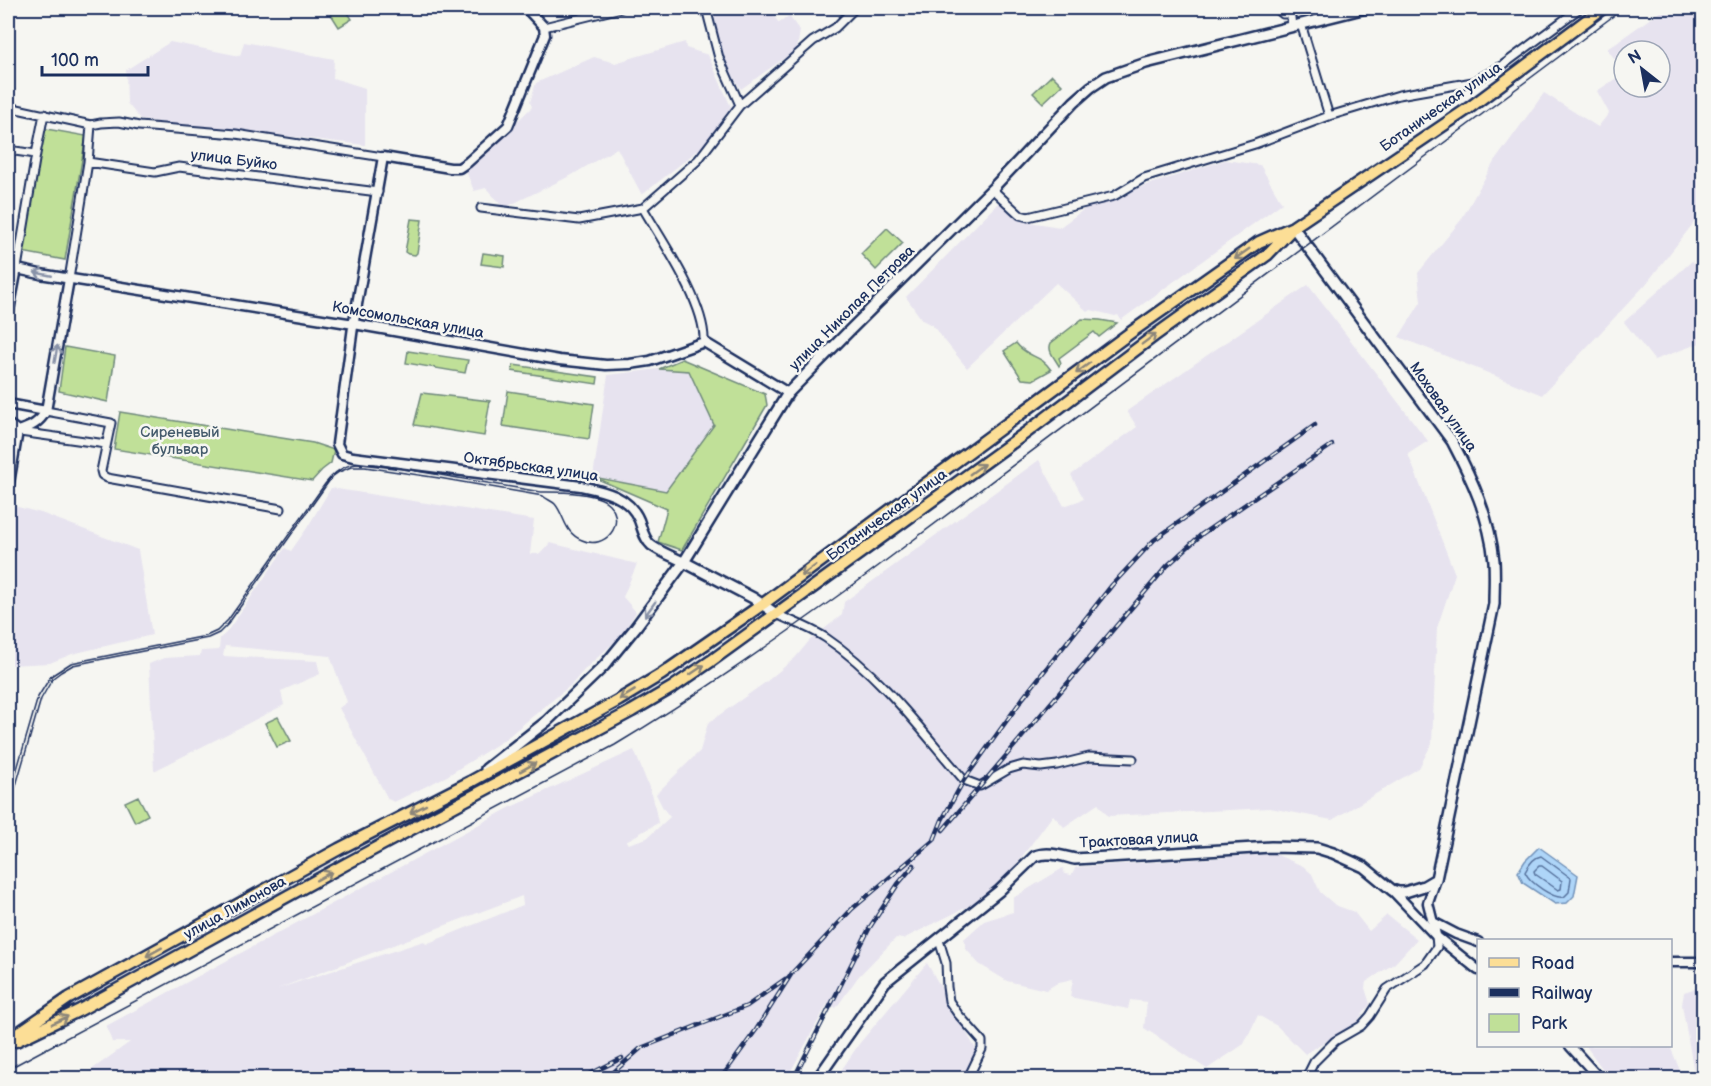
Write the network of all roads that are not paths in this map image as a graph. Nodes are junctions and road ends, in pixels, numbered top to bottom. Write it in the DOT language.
graph roads {
  1 [pos="526,8"];
  2 [pos="621,8"];
  3 [pos="706,8"];
  4 [pos="855,8"];
  5 [pos="1276,8"];
  6 [pos="1366,8"];
  7 [pos="1580,8"];
  8 [pos="1603,8"];
  9 [pos="1290,11"];
  10 [pos="1296,26"];
  11 [pos="544,27"];
  12 [pos="740,105"];
  13 [pos="8,107"];
  14 [pos="44,114"];
  15 [pos="1329,116"];
  16 [pos="91,125"];
  17 [pos="8,150"];
  18 [pos="36,154"];
  19 [pos="383,157"];
  20 [pos="88,162"];
  21 [pos="992,189"];
  22 [pos="378,192"];
  23 [pos="481,208"];
  24 [pos="643,208"];
  25 [pos="1293,227"];
  26 [pos="8,267"];
  27 [pos="17,268"];
  28 [pos="69,279"];
  29 [pos="8,316"];
  30 [pos="354,324"];
  31 [pos="704,342"];
  32 [pos="788,393"];
  33 [pos="8,404"];
  34 [pos="46,411"];
  35 [pos="8,424"];
  36 [pos="18,431"];
  37 [pos="106,444"];
  38 [pos="8,489"];
  39 [pos="281,509"];
  40 [pos="684,562"];
  41 [pos="763,604"];
  42 [pos="776,614"];
  43 [pos="1133,759"];
  44 [pos="496,768"];
  45 [pos="502,781"];
  46 [pos="470,782"];
  47 [pos="477,795"];
  48 [pos="1436,879"];
  49 [pos="1392,890"];
  50 [pos="1432,922"];
  51 [pos="1436,936"];
  52 [pos="939,940"];
  53 [pos="1477,941"];
  54 [pos="1672,962"];
  55 [pos="1704,963"];
  56 [pos="1477,968"];
  57 [pos="8,1043"];
  58 [pos="1571,1047"];
  59 [pos="818,1078"];
  60 [pos="968,1078"];
  61 [pos="1306,1078"];
  62 [pos="1599,1078"];
  1 -- 11 [label="street"];
  2 -- 11 [label="street"];
  3 -- 12 [label="street"];
  4 -- 12 [label="street"];
  5 -- 9 [label="street"];
  6 -- 10 [label="main road, улица Николая Петрова"];
  7 -- 15 [label="street"];
  8 -- 25 [label="main road, Ботаническая улица"];
  9 -- 10 [label="street"];
  10 -- 15 [label="street"];
  10 -- 21 [label="main road, улица Николая Петрова"];
  11 -- 19 [label="street"];
  12 -- 24 [label="street"];
  13 -- 14 [label="street"];
  14 -- 16 [label="street"];
  14 -- 18 [label="street"];
  15 -- 21 [label="street"];
  16 -- 19 [label="street"];
  16 -- 20 [label="street"];
  17 -- 18 [label="street"];
  18 -- 27 [label="street"];
  19 -- 22 [label="street"];
  20 -- 22 [label="street, улица Буйко"];
  20 -- 28 [label="street"];
  21 -- 32 [label="main road, улица Николая Петрова"];
  22 -- 30 [label="street"];
  23 -- 24 [label="street"];
  24 -- 31 [label="street"];
  25 -- 41 [label="main road, Ботаническая улица, one-way"];
  42 -- 25 [label="main road, Ботаническая улица, one-way"];
  25 -- 48 [label="main road, Моховая улица"];
  26 -- 27 [label="street, Комсомольская улица"];
  28 -- 27 [label="street, Комсомольская улица, one-way"];
  27 -- 29 [label="street"];
  28 -- 30 [label="street, Комсомольская улица"];
  34 -- 28 [label="street, one-way"];
  30 -- 31 [label="street, Комсомольская улица"];
  30 -- 40 [label="street, Октябрьская улица"];
  31 -- 32 [label="street"];
  32 -- 40 [label="main road, улица Николая Петрова"];
  33 -- 34 [label="street"];
  34 -- 36 [label="street"];
  34 -- 37 [label="street"];
  35 -- 36 [label="street"];
  36 -- 37 [label="street"];
  36 -- 38 [label="street"];
  37 -- 39 [label="street"];
  40 -- 41 [label="main road"];
  40 -- 46 [label="main road, улица Николая Петрова, one-way"];
  41 -- 42 [label="main road"];
  41 -- 44 [label="main road, Ботаническая улица, one-way"];
  42 -- 43 [label="street"];
  45 -- 42 [label="main road, Ботаническая улица, one-way"];
  44 -- 45 [label="main road"];
  44 -- 46 [label="main road, Ботаническая улица"];
  45 -- 47 [label="main road, Ботаническая улица"];
  46 -- 57 [label="main road, улица Лимонова, one-way"];
  57 -- 47 [label="main road, улица Лимонова, one-way"];
  48 -- 49 [label="main road"];
  48 -- 50 [label="street"];
  49 -- 51 [label="street"];
  49 -- 52 [label="main road, Трактовая улица"];
  50 -- 51 [label="street"];
  50 -- 53 [label="street"];
  51 -- 56 [label="street"];
  51 -- 61 [label="street"];
  52 -- 59 [label="main road, Трактовая улица"];
  52 -- 60 [label="street"];
  54 -- 55 [label="street"];
  58 -- 62 [label="street"];
}
